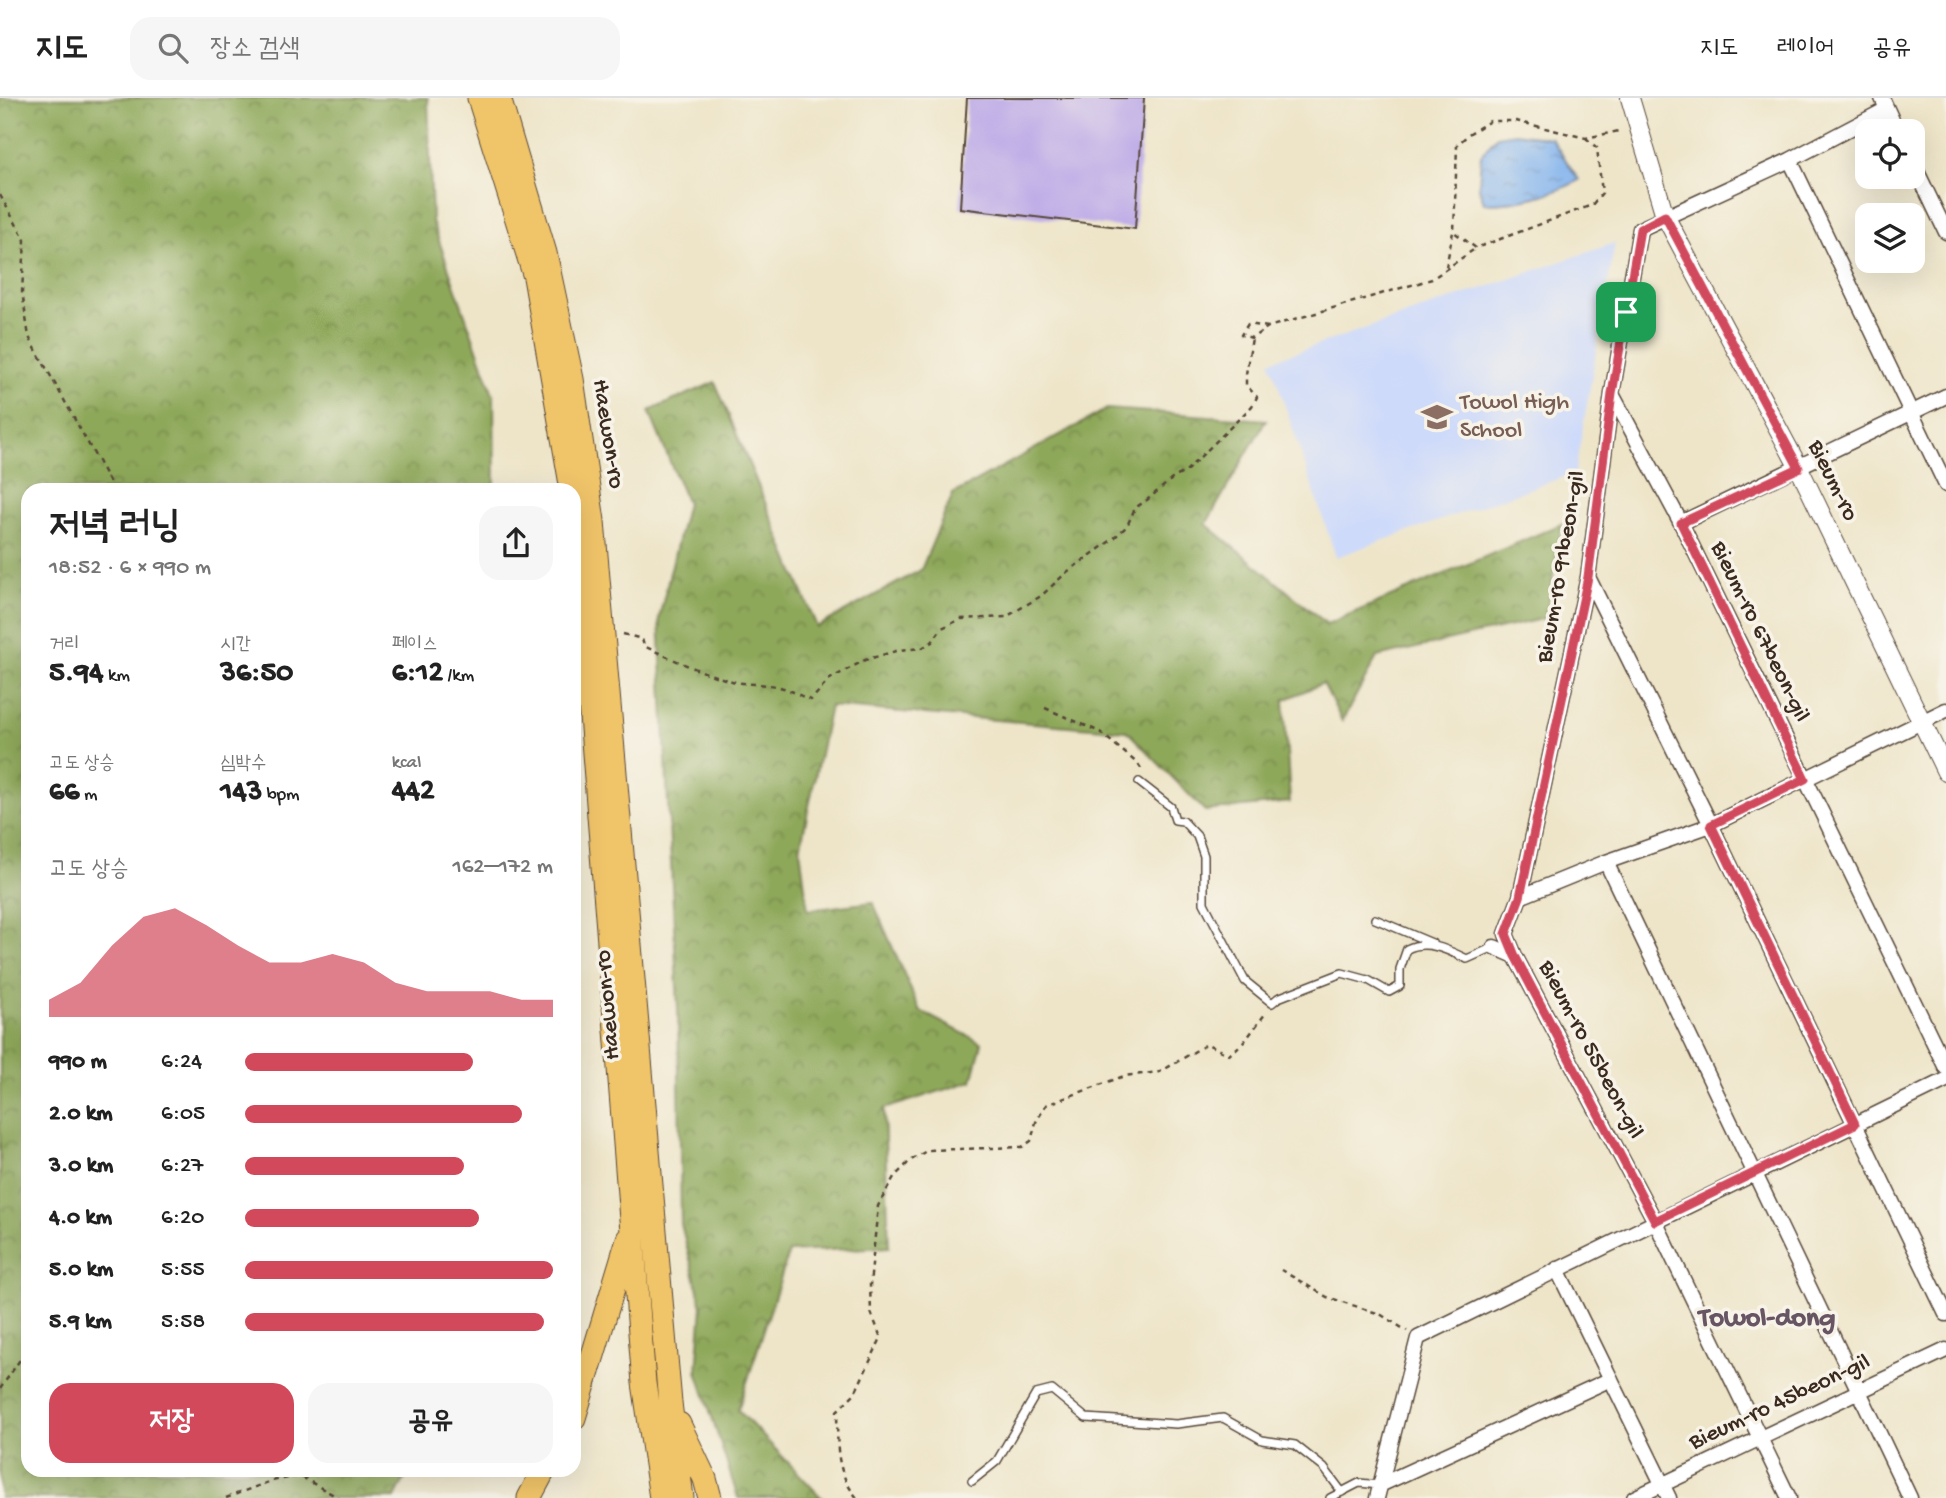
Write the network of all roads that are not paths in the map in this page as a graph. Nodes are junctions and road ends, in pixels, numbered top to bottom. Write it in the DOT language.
graph roads {
  1 [pos="479,98"];
  2 [pos="499,98"];
  3 [pos="1630,98"];
  4 [pos="1884,103"];
  5 [pos="1892,119"];
  6 [pos="1790,160"];
  7 [pos="1925,188"];
  8 [pos="1665,216"];
  9 [pos="1946,232"];
  10 [pos="1612,394"];
  11 [pos="1946,396"];
  12 [pos="1911,413"];
  13 [pos="1799,468"];
  14 [pos="571,483"];
  15 [pos="1946,485"];
  16 [pos="1681,523"];
  17 [pos="1588,577"];
  18 [pos="581,588"];
  19 [pos="1946,710"];
  20 [pos="1922,722"];
  21 [pos="1946,772"];
  22 [pos="1805,779"];
  23 [pos="1139,782"];
  24 [pos="1711,825"];
  25 [pos="1606,862"];
  26 [pos="1520,897"];
  27 [pos="1375,919"];
  28 [pos="1494,947"];
  29 [pos="1443,948"];
  30 [pos="1515,956"];
  31 [pos="1946,1068"];
  32 [pos="1946,1080"];
  33 [pos="1855,1124"];
  34 [pos="1755,1172"];
  35 [pos="1655,1221"];
  36 [pos="632,1226"];
  37 [pos="1558,1269"];
  38 [pos="1946,1314"];
  39 [pos="1946,1350"];
  40 [pos="1611,1379"];
  41 [pos="1860,1390"];
  42 [pos="581,1395"];
  43 [pos="670,1403"];
  44 [pos="1760,1438"];
  45 [pos="540,1477"];
  46 [pos="972,1482"];
  47 [pos="1379,1491"];
  48 [pos="1666,1491"];
  49 [pos="1342,1492"];
  50 [pos="529,1498"];
  51 [pos="661,1498"];
  52 [pos="682,1498"];
  53 [pos="710,1498"];
  54 [pos="1330,1498"];
  55 [pos="1634,1498"];
  56 [pos="1789,1498"];
  57 [pos="1910,1498"];
  1 -- 14 [label="highway, Haewon-ro"];
  2 -- 43 [label="highway, Haewon-ro"];
  3 -- 8 [label="street, Bieum-ro"];
  4 -- 5 [label="street"];
  4 -- 6 [label="street"];
  6 -- 8 [label="street"];
  6 -- 12 [label="street"];
  7 -- 9 [label="street"];
  8 -- 10 [label="street, Bieum-ro 91beon-gil"];
  8 -- 13 [label="street, Bieum-ro"];
  10 -- 16 [label="street, Bieum-ro 67beon-gil"];
  10 -- 17 [label="street, Bieum-ro 91beon-gil"];
  11 -- 12 [label="street"];
  12 -- 13 [label="street"];
  12 -- 15 [label="street"];
  13 -- 16 [label="street"];
  13 -- 20 [label="street, Bieum-ro"];
  16 -- 22 [label="street, Bieum-ro 67beon-gil"];
  17 -- 24 [label="street"];
  17 -- 26 [label="street, Bieum-ro 91beon-gil"];
  18 -- 36 [label="highway, Haewon-ro"];
  19 -- 20 [label="street"];
  20 -- 21 [label="street, Bieum-ro"];
  20 -- 22 [label="street"];
  22 -- 24 [label="street"];
  22 -- 31 [label="street"];
  23 -- 29 [label="lane"];
  24 -- 25 [label="street"];
  24 -- 33 [label="street"];
  25 -- 26 [label="street"];
  25 -- 34 [label="street"];
  26 -- 30 [label="street, Bieum-ro 55beon-gil"];
  27 -- 29 [label="lane"];
  28 -- 29 [label="lane"];
  28 -- 30 [label="street"];
  30 -- 35 [label="street, Bieum-ro 55beon-gil"];
  32 -- 33 [label="street"];
  33 -- 34 [label="street"];
  33 -- 38 [label="street"];
  34 -- 35 [label="street"];
  34 -- 41 [label="street"];
  35 -- 37 [label="street"];
  35 -- 44 [label="street, Bieum-ro 55beon-gil"];
  36 -- 42 [label="highway"];
  36 -- 51 [label="highway, Haewon-ro"];
  37 -- 40 [label="street"];
  37 -- 47 [label="street"];
  39 -- 41 [label="street, Bieum-ro 45beon-gil"];
  40 -- 47 [label="street"];
  40 -- 48 [label="street"];
  41 -- 44 [label="street, Bieum-ro 45beon-gil"];
  41 -- 57 [label="street"];
  43 -- 52 [label="highway, Haewon-ro"];
  43 -- 53 [label="highway"];
  44 -- 48 [label="street, Bieum-ro 45beon-gil"];
  44 -- 56 [label="street, Bieum-ro 55beon-gil"];
  45 -- 50 [label="highway"];
  46 -- 49 [label="lane"];
  47 -- 49 [label="lane"];
  48 -- 55 [label="street, Bieum-ro 45beon-gil"];
  49 -- 54 [label="lane"];
}
